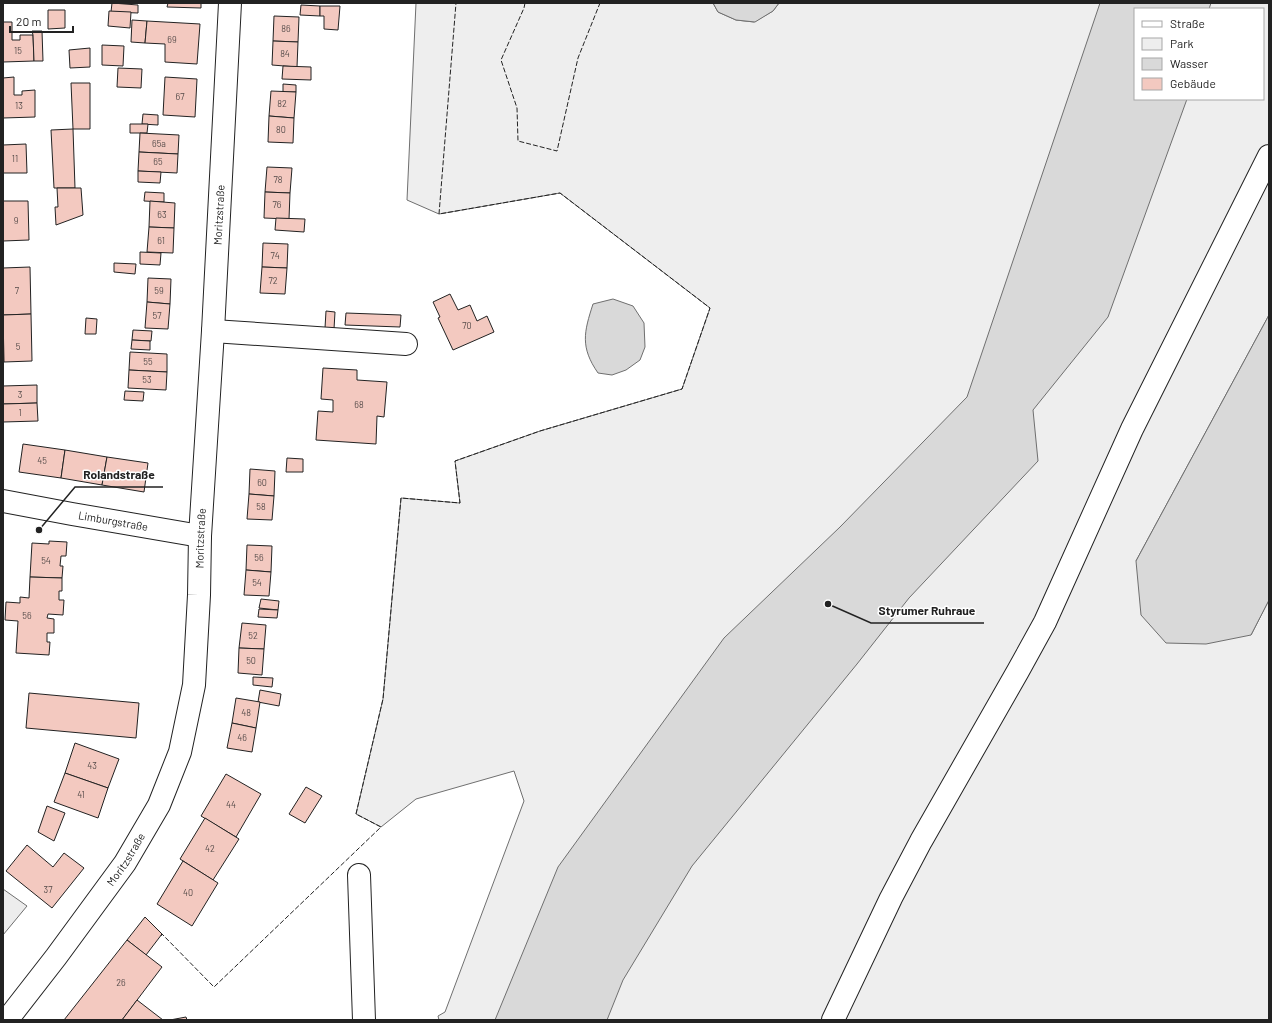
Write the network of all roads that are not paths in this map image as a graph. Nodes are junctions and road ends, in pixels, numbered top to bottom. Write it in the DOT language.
graph roads {
  1 [pos="230,3"];
  2 [pos="1269,156"];
  3 [pos="213,331"];
  4 [pos="406,344"];
  5 [pos="3,501"];
  6 [pos="200,536"];
  7 [pos="359,875"];
  8 [pos="7,1020"];
  9 [pos="364,1020"];
  10 [pos="833,1020"];
  1 -- 3 [label="main road, Moritzstraße"];
  2 -- 10 [label="main road"];
  3 -- 4 [label="main road"];
  3 -- 6 [label="main road, Moritzstraße"];
  5 -- 6 [label="main road, Limburgstraße"];
  6 -- 8 [label="main road, Moritzstraße"];
  7 -- 9 [label="main road"];
}
